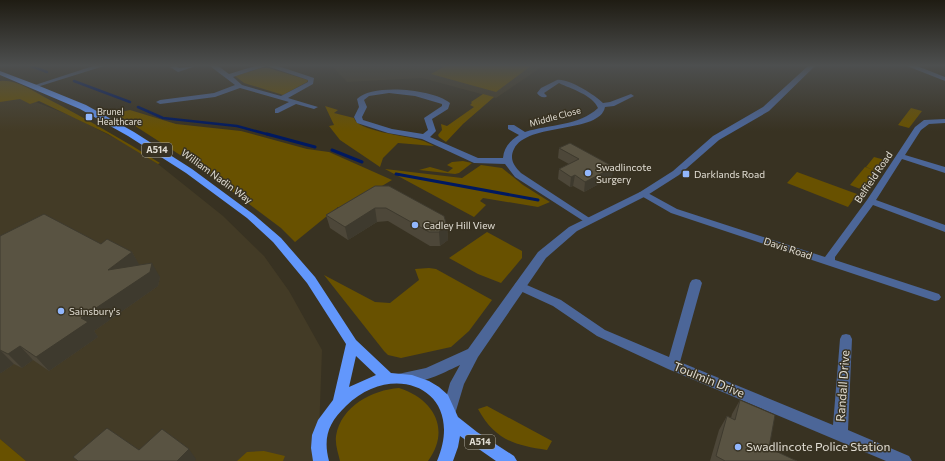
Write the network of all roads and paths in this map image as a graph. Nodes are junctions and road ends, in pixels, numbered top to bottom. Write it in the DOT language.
graph roads {
  1 [pos="38,88"];
  2 [pos="236,88"];
  3 [pos="245,88"];
  4 [pos="302,88"];
  5 [pos="546,88"];
  6 [pos="573,88"];
  7 [pos="788,88"];
  8 [pos="544,96"];
  9 [pos="631,96"];
  10 [pos="282,98"];
  11 [pos="174,100"];
  12 [pos="160,102"];
  13 [pos="294,102"];
  14 [pos="602,105"];
  15 [pos="314,107"];
  16 [pos="173,109"];
  17 [pos="278,111"];
  18 [pos="945,121"];
  19 [pos="511,127"];
  20 [pos="525,135"];
  21 [pos="424,137"];
  22 [pos="901,156"];
  23 [pos="506,161"];
  24 [pos="945,170"];
  25 [pos="643,194"];
  26 [pos="871,201"];
  27 [pos="588,221"];
  28 [pos="945,229"];
  29 [pos="829,261"];
  30 [pos="696,283"];
  31 [pos="520,286"];
  32 [pos="935,297"];
  33 [pos="846,339"];
  34 [pos="352,344"];
  35 [pos="473,353"];
  36 [pos="673,365"];
  37 [pos="388,378"];
  38 [pos="403,378"];
  39 [pos="339,403"];
  40 [pos="451,415"];
  41 [pos="840,434"];
  42 [pos="321,461"];
  43 [pos="446,461"];
  44 [pos="509,461"];
  45 [pos="904,461"];
  1 -- 34 [label="main road, William Nadin Way / A514"];
  2 -- 11 [label="street"];
  3 -- 10 [label="street"];
  4 -- 10 [label="street"];
  5 -- 8 [label="street, Middle Close"];
  6 -- 14 [label="street, Middle Close"];
  7 -- 25 [label="street"];
  9 -- 14 [label="street"];
  10 -- 13 [label="street"];
  11 -- 12 [label="street"];
  11 -- 16 [label="street"];
  13 -- 15 [label="street"];
  13 -- 17 [label="street"];
  14 -- 20 [label="street, Middle Close"];
  18 -- 22 [label="street, Belfield Road"];
  19 -- 20 [label="street, Middle Close"];
  20 -- 23 [label="street, Middle Close"];
  21 -- 21 [label="street"];
  21 -- 23 [label="street"];
  22 -- 24 [label="street"];
  22 -- 26 [label="street, Belfield Road"];
  23 -- 27 [label="street"];
  25 -- 27 [label="street"];
  25 -- 29 [label="street, Davis Road"];
  26 -- 28 [label="street"];
  26 -- 29 [label="street, Belfield Road"];
  27 -- 31 [label="street"];
  29 -- 32 [label="street, Davis Road"];
  30 -- 36 [label="street"];
  31 -- 35 [label="street"];
  31 -- 36 [label="street, Toulmin Drive"];
  33 -- 41 [label="street, Randall Drive"];
  34 -- 37 [label="main road, William Nadin Way / A514"];
  34 -- 39 [label="main road"];
  35 -- 38 [label="street"];
  35 -- 40 [label="street"];
  36 -- 41 [label="street, Toulmin Drive"];
  37 -- 38 [label="main road"];
  37 -- 39 [label="main road"];
  38 -- 40 [label="main road"];
  39 -- 42 [label="main road"];
  40 -- 43 [label="main road"];
  40 -- 44 [label="main road, A514"];
  41 -- 45 [label="street, Toulmin Drive"];
}
